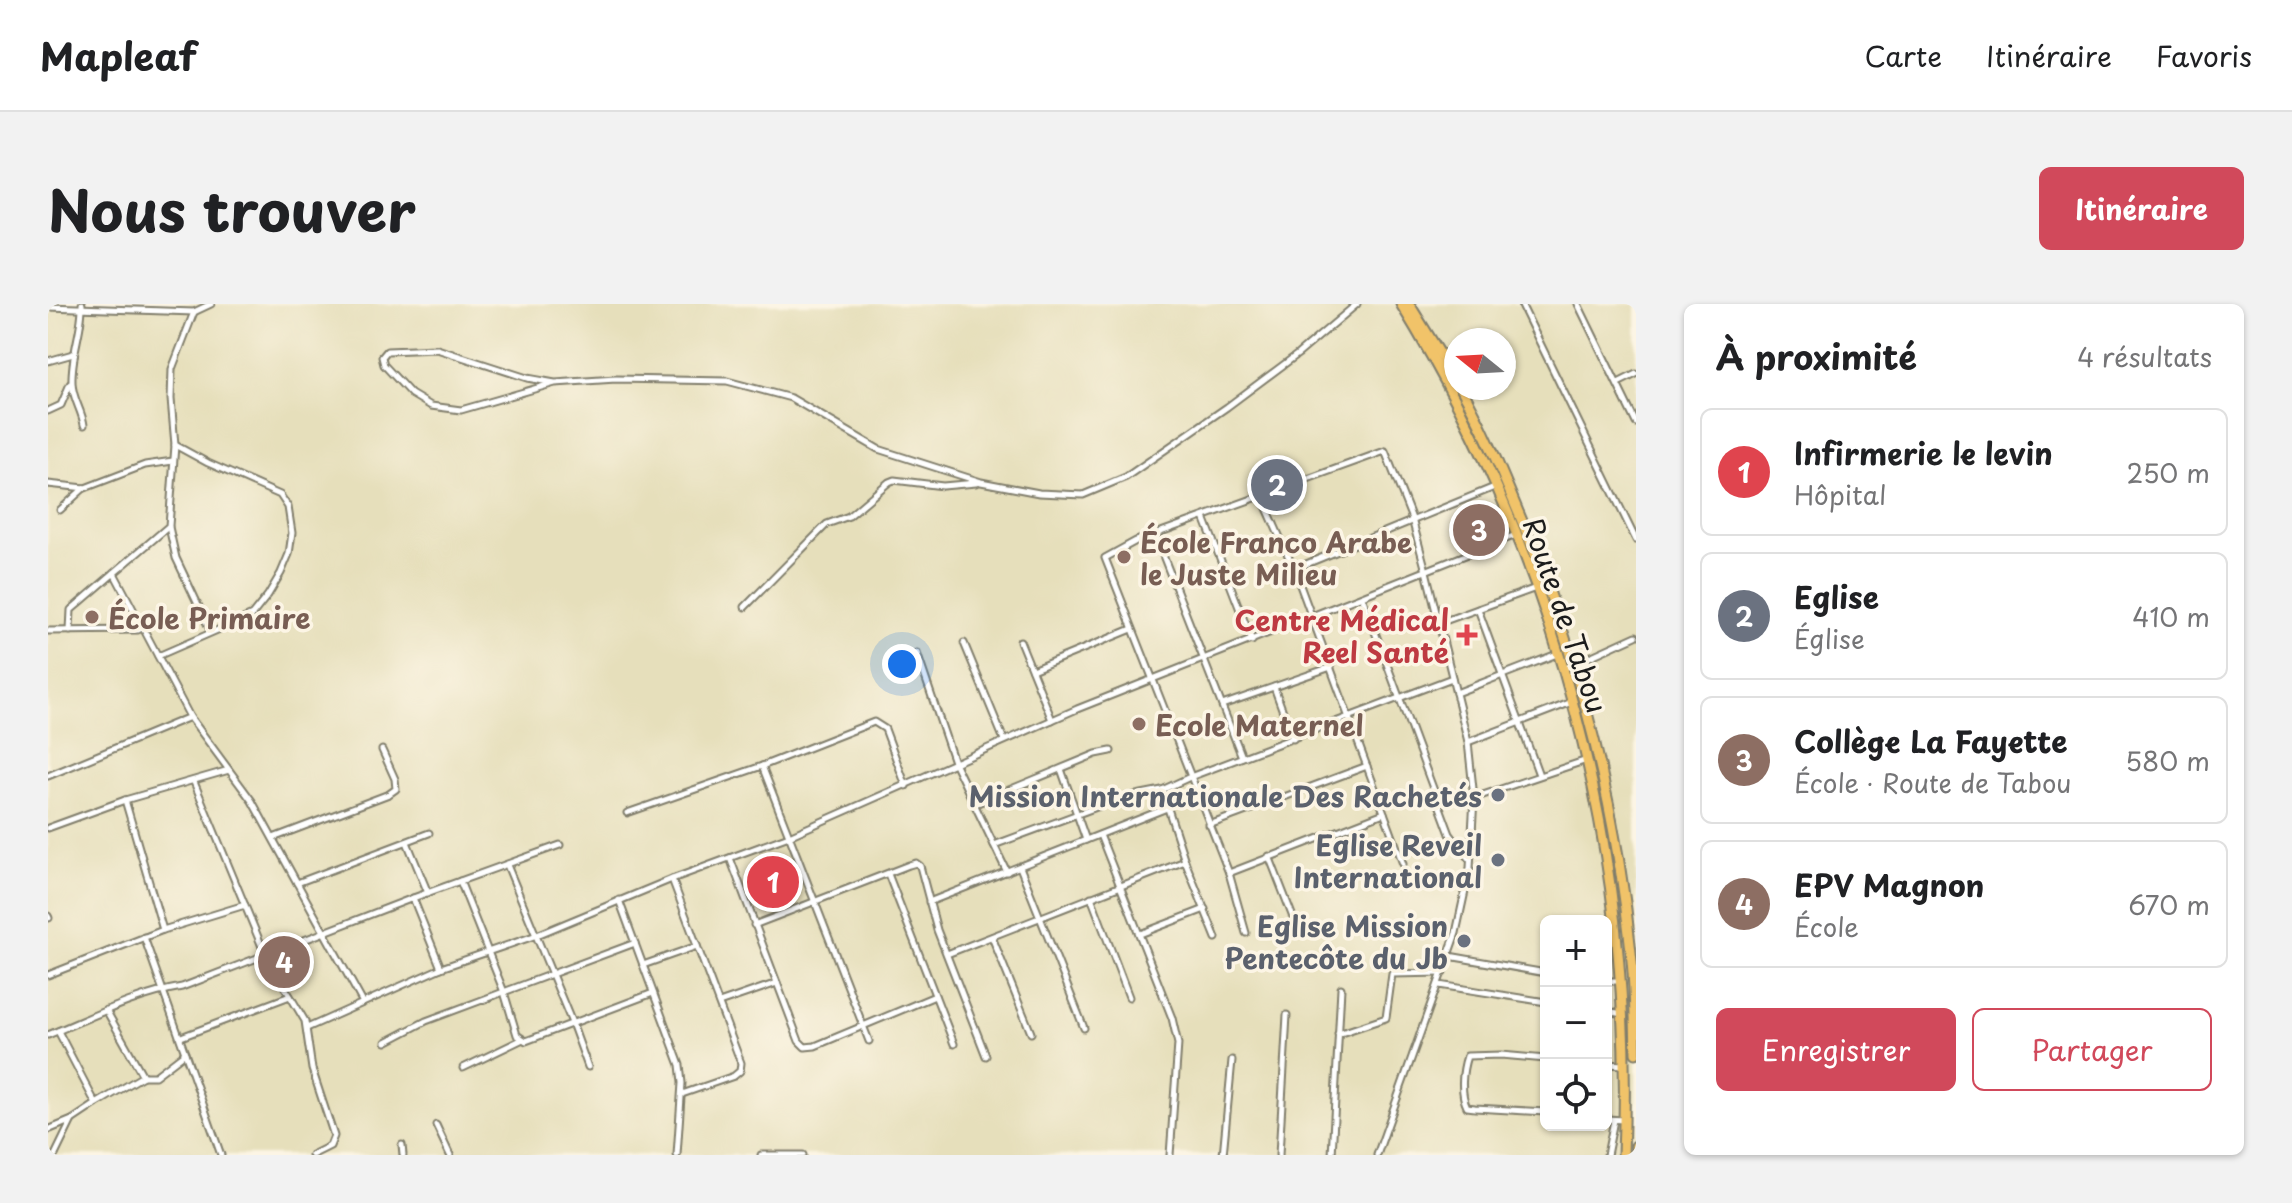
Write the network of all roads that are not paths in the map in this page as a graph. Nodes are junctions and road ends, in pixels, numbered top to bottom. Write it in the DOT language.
graph roads {
  1 [pos="211,304"];
  2 [pos="1357,304"];
  3 [pos="1401,304"];
  4 [pos="1409,304"];
  5 [pos="1521,304"];
  6 [pos="1578,304"];
  7 [pos="82,306"];
  8 [pos="48,307"];
  9 [pos="194,312"];
  10 [pos="73,354"];
  11 [pos="48,361"];
  12 [pos="1444,361"];
  13 [pos="1636,374"];
  14 [pos="71,380"];
  15 [pos="555,383"];
  16 [pos="1618,383"];
  17 [pos="1467,400"];
  18 [pos="48,411"];
  19 [pos="1636,423"];
  20 [pos="84,425"];
  21 [pos="175,445"];
  22 [pos="173,461"];
  23 [pos="981,482"];
  24 [pos="48,484"];
  25 [pos="1497,486"];
  26 [pos="85,488"];
  27 [pos="1262,497"];
  28 [pos="60,510"];
  29 [pos="1204,517"];
  30 [pos="1412,519"];
  31 [pos="169,526"];
  32 [pos="1155,535"];
  33 [pos="1517,535"];
  34 [pos="1636,540"];
  35 [pos="1294,569"];
  36 [pos="1426,571"];
  37 [pos="114,573"];
  38 [pos="1537,588"];
  39 [pos="1362,597"];
  40 [pos="745,607"];
  41 [pos="1478,609"];
  42 [pos="1312,617"];
  43 [pos="1439,623"];
  44 [pos="143,627"];
  45 [pos="1132,629"];
  46 [pos="48,631"];
  47 [pos="70,631"];
  48 [pos="211,632"];
  49 [pos="1636,636"];
  50 [pos="1020,641"];
  51 [pos="1252,641"];
  52 [pos="964,643"];
  53 [pos="917,653"];
  54 [pos="1558,654"];
  55 [pos="158,656"];
  56 [pos="1204,660"];
  57 [pos="1331,667"];
  58 [pos="1568,667"];
  59 [pos="1032,670"];
  60 [pos="1503,674"];
  61 [pos="1452,678"];
  62 [pos="1152,679"];
  63 [pos="1274,687"];
  64 [pos="1456,693"];
  65 [pos="1400,698"];
  66 [pos="1573,702"];
  67 [pos="1222,705"];
  68 [pos="190,717"];
  69 [pos="1349,717"];
  70 [pos="1052,720"];
  71 [pos="1520,722"];
  72 [pos="1293,739"];
  73 [pos="1004,740"];
  74 [pos="1468,742"];
  75 [pos="382,750"];
  76 [pos="1111,751"];
  77 [pos="1242,757"];
  78 [pos="1589,759"];
  79 [pos="954,762"];
  80 [pos="762,766"];
  81 [pos="1367,766"];
  82 [pos="1061,769"];
  83 [pos="229,770"];
  84 [pos="1539,775"];
  85 [pos="48,776"];
  86 [pos="1190,777"];
  87 [pos="194,782"];
  88 [pos="906,786"];
  89 [pos="1162,790"];
  90 [pos="1474,798"];
  91 [pos="125,800"];
  92 [pos="975,804"];
  93 [pos="1167,808"];
  94 [pos="627,813"];
  95 [pos="1384,813"];
  96 [pos="1077,815"];
  97 [pos="1209,825"];
  98 [pos="48,828"];
  99 [pos="429,833"];
  100 [pos="1100,835"];
  101 [pos="789,836"];
  102 [pos="273,838"];
  103 [pos="1086,840"];
  104 [pos="407,842"];
  105 [pos="560,845"];
  106 [pos="994,845"];
  107 [pos="1269,856"];
  108 [pos="730,858"];
  109 [pos="1469,859"];
  110 [pos="1185,861"];
  111 [pos="1403,864"];
  112 [pos="507,865"];
  113 [pos="1020,867"];
  114 [pos="1007,872"];
  115 [pos="1229,873"];
  116 [pos="888,874"];
  117 [pos="672,879"];
  118 [pos="460,881"];
  119 [pos="297,883"];
  120 [pos="1122,884"];
  121 [pos="428,893"];
  122 [pos="1091,897"];
  123 [pos="413,898"];
  124 [pos="619,900"];
  125 [pos="929,902"];
  126 [pos="816,903"];
  127 [pos="245,905"];
  128 [pos="1205,909"];
  129 [pos="1042,917"];
  130 [pos="1294,920"];
  131 [pos="754,925"];
  132 [pos="163,930"];
  133 [pos="324,932"];
  134 [pos="1246,933"];
  135 [pos="1140,934"];
  136 [pos="537,935"];
  137 [pos="144,937"];
  138 [pos="992,937"];
  139 [pos="1216,938"];
  140 [pos="635,943"];
  141 [pos="697,946"];
  142 [pos="489,952"];
  143 [pos="265,954"];
  144 [pos="947,954"];
  145 [pos="1449,956"];
  146 [pos="1634,964"];
  147 [pos="643,965"];
  148 [pos="1622,965"];
  149 [pos="441,968"];
  150 [pos="1540,972"];
  151 [pos="552,973"];
  152 [pos="1443,973"];
  153 [pos="48,975"];
  154 [pos="1612,981"];
  155 [pos="1623,981"];
  156 [pos="777,983"];
  157 [pos="1439,985"];
  158 [pos="1341,988"];
  159 [pos="163,990"];
  160 [pos="504,992"];
  161 [pos="653,993"];
  162 [pos="290,996"];
  163 [pos="935,996"];
  164 [pos="1129,997"];
  165 [pos="362,1001"];
  166 [pos="1540,1001"];
  167 [pos="719,1003"];
  168 [pos="106,1010"];
  169 [pos="1612,1012"];
  170 [pos="1624,1014"];
  171 [pos="1287,1015"];
  172 [pos="572,1023"];
  173 [pos="863,1024"];
  174 [pos="307,1028"];
  175 [pos="1084,1028"];
  176 [pos="58,1031"];
  177 [pos="1031,1033"];
  178 [pos="1338,1034"];
  179 [pos="48,1035"];
  180 [pos="181,1037"];
  181 [pos="521,1040"];
  182 [pos="869,1041"];
  183 [pos="386,1042"];
  184 [pos="954,1044"];
  185 [pos="185,1053"];
  186 [pos="1636,1053"];
  187 [pos="986,1056"];
  188 [pos="1540,1058"];
  189 [pos="1232,1060"];
  190 [pos="1612,1064"];
  191 [pos="1625,1065"];
  192 [pos="588,1067"];
  193 [pos="463,1068"];
  194 [pos="143,1076"];
  195 [pos="682,1094"];
  196 [pos="96,1104"];
  197 [pos="1540,1112"];
  198 [pos="72,1120"];
  199 [pos="1614,1120"];
  200 [pos="1625,1120"];
  201 [pos="436,1125"];
  202 [pos="48,1130"];
  203 [pos="402,1145"];
  204 [pos="1636,1146"];
  205 [pos="55,1155"];
  206 [pos="221,1155"];
  207 [pos="312,1155"];
  208 [pos="403,1155"];
  209 [pos="450,1155"];
  210 [pos="677,1155"];
  211 [pos="761,1155"];
  212 [pos="803,1155"];
  213 [pos="1170,1155"];
  214 [pos="1223,1155"];
  215 [pos="1279,1155"];
  216 [pos="1332,1155"];
  217 [pos="1377,1155"];
  218 [pos="1607,1155"];
  219 [pos="1623,1155"];
  220 [pos="1636,1155"];
  1 -- 9 [label="street"];
  2 -- 23 [label="street"];
  3 -- 25 [label="main road, Route de Tabou"];
  4 -- 12 [label="main road"];
  5 -- 34 [label="street"];
  6 -- 16 [label="street"];
  7 -- 8 [label="street"];
  7 -- 9 [label="street"];
  7 -- 10 [label="street"];
  9 -- 21 [label="street"];
  10 -- 11 [label="street"];
  10 -- 14 [label="street"];
  13 -- 16 [label="street"];
  14 -- 18 [label="street"];
  14 -- 20 [label="street"];
  15 -- 15 [label="street"];
  15 -- 23 [label="street"];
  16 -- 19 [label="street"];
  17 -- 58 [label="main road, Route de Tabou"];
  21 -- 22 [label="street"];
  21 -- 48 [label="street"];
  22 -- 26 [label="street"];
  22 -- 31 [label="street"];
  23 -- 40 [label="street"];
  24 -- 26 [label="street"];
  25 -- 30 [label="street"];
  25 -- 33 [label="main road, Route de Tabou"];
  26 -- 28 [label="street"];
  27 -- 29 [label="street"];
  27 -- 30 [label="street"];
  27 -- 35 [label="street"];
  29 -- 32 [label="street"];
  29 -- 51 [label="street"];
  30 -- 35 [label="street"];
  30 -- 36 [label="street"];
  31 -- 37 [label="street"];
  31 -- 48 [label="street"];
  32 -- 45 [label="street"];
  32 -- 56 [label="street"];
  33 -- 36 [label="street"];
  33 -- 38 [label="main road, Route de Tabou"];
  35 -- 42 [label="street"];
  36 -- 39 [label="street"];
  36 -- 43 [label="street"];
  37 -- 44 [label="street"];
  37 -- 47 [label="street"];
  38 -- 41 [label="street"];
  38 -- 54 [label="main road, Route de Tabou"];
  39 -- 42 [label="street"];
  39 -- 65 [label="street"];
  41 -- 43 [label="street"];
  41 -- 60 [label="street"];
  42 -- 51 [label="street"];
  42 -- 57 [label="street"];
  43 -- 61 [label="street"];
  44 -- 47 [label="street"];
  44 -- 55 [label="street"];
  45 -- 59 [label="street"];
  45 -- 62 [label="street"];
  46 -- 47 [label="street"];
  48 -- 55 [label="street"];
  49 -- 58 [label="street"];
  50 -- 59 [label="street"];
  51 -- 56 [label="street"];
  52 -- 73 [label="street"];
  53 -- 79 [label="street"];
  54 -- 58 [label="main road, Route de Tabou"];
  54 -- 60 [label="street"];
  55 -- 68 [label="street"];
  56 -- 62 [label="street"];
  56 -- 67 [label="street"];
  57 -- 63 [label="street"];
  57 -- 69 [label="street"];
  58 -- 66 [label="main road, Route de Tabou"];
  58 -- 146 [label="main road, Route de Tabou"];
  59 -- 70 [label="street"];
  60 -- 64 [label="street"];
  60 -- 71 [label="street"];
  61 -- 64 [label="street"];
  61 -- 65 [label="street"];
  62 -- 70 [label="street"];
  62 -- 86 [label="street"];
  63 -- 67 [label="street"];
  63 -- 72 [label="street"];
  64 -- 74 [label="street"];
  65 -- 69 [label="street"];
  65 -- 109 [label="street"];
  66 -- 71 [label="street"];
  66 -- 78 [label="main road, Route de Tabou"];
  67 -- 77 [label="street"];
  68 -- 83 [label="street"];
  68 -- 85 [label="street"];
  69 -- 72 [label="street"];
  69 -- 81 [label="street"];
  70 -- 73 [label="street"];
  71 -- 74 [label="street"];
  71 -- 84 [label="street"];
  72 -- 77 [label="street"];
  73 -- 79 [label="street"];
  74 -- 90 [label="street"];
  75 -- 102 [label="street"];
  76 -- 82 [label="street"];
  77 -- 86 [label="street"];
  78 -- 84 [label="street"];
  78 -- 148 [label="main road, Route de Tabou"];
  79 -- 88 [label="street"];
  79 -- 92 [label="street"];
  80 -- 88 [label="street"];
  80 -- 94 [label="street"];
  80 -- 101 [label="street"];
  81 -- 95 [label="street"];
  81 -- 97 [label="street"];
  82 -- 92 [label="street"];
  82 -- 96 [label="street"];
  83 -- 87 [label="street"];
  83 -- 102 [label="street"];
  84 -- 90 [label="street"];
  86 -- 89 [label="street"];
  86 -- 97 [label="street"];
  87 -- 91 [label="street"];
  87 -- 127 [label="street"];
  88 -- 101 [label="street"];
  89 -- 93 [label="street"];
  89 -- 96 [label="street"];
  90 -- 109 [label="street"];
  91 -- 98 [label="street"];
  91 -- 132 [label="street"];
  92 -- 106 [label="street"];
  93 -- 100 [label="street"];
  93 -- 110 [label="street"];
  95 -- 107 [label="street"];
  95 -- 111 [label="street"];
  96 -- 103 [label="street"];
  96 -- 106 [label="street"];
  97 -- 115 [label="street"];
  99 -- 104 [label="street"];
  100 -- 103 [label="street"];
  100 -- 120 [label="street"];
  101 -- 108 [label="street"];
  101 -- 126 [label="street"];
  102 -- 119 [label="street"];
  103 -- 113 [label="street"];
  104 -- 119 [label="street"];
  104 -- 121 [label="street"];
  105 -- 112 [label="street"];
  106 -- 114 [label="street"];
  107 -- 115 [label="street"];
  107 -- 130 [label="street"];
  108 -- 117 [label="street"];
  108 -- 131 [label="street"];
  109 -- 145 [label="street"];
  110 -- 120 [label="street"];
  110 -- 128 [label="street"];
  112 -- 118 [label="street"];
  112 -- 136 [label="street"];
  113 -- 114 [label="street"];
  113 -- 129 [label="street"];
  114 -- 125 [label="street"];
  115 -- 134 [label="street"];
  116 -- 125 [label="street"];
  116 -- 126 [label="street"];
  116 -- 163 [label="street"];
  117 -- 124 [label="street"];
  117 -- 141 [label="street"];
  118 -- 121 [label="street"];
  118 -- 142 [label="street"];
  119 -- 133 [label="street"];
  120 -- 122 [label="street"];
  120 -- 135 [label="street"];
  121 -- 123 [label="street"];
  122 -- 129 [label="street"];
  122 -- 164 [label="street"];
  123 -- 133 [label="street"];
  123 -- 149 [label="street"];
  124 -- 136 [label="street"];
  124 -- 140 [label="street"];
  125 -- 144 [label="street"];
  126 -- 131 [label="street"];
  126 -- 173 [label="street"];
  127 -- 132 [label="street"];
  127 -- 143 [label="street"];
  128 -- 135 [label="street"];
  128 -- 139 [label="street"];
  129 -- 138 [label="street"];
  129 -- 175 [label="street"];
  131 -- 156 [label="street"];
  132 -- 137 [label="street"];
  133 -- 143 [label="street"];
  133 -- 165 [label="street"];
  135 -- 213 [label="street"];
  136 -- 142 [label="street"];
  136 -- 151 [label="street"];
  137 -- 153 [label="street"];
  137 -- 159 [label="street"];
  138 -- 144 [label="street"];
  138 -- 177 [label="street"];
  140 -- 147 [label="street"];
  140 -- 151 [label="street"];
  141 -- 147 [label="street"];
  141 -- 167 [label="street"];
  142 -- 149 [label="street"];
  142 -- 160 [label="street"];
  143 -- 159 [label="street"];
  143 -- 162 [label="street"];
  144 -- 187 [label="street"];
  145 -- 150 [label="street"];
  145 -- 152 [label="street"];
  146 -- 148 [label="street"];
  146 -- 186 [label="main road, Route de Tabou"];
  147 -- 161 [label="street"];
  148 -- 155 [label="main road, Route de Tabou"];
  149 -- 165 [label="street"];
  151 -- 160 [label="street"];
  151 -- 172 [label="street"];
  152 -- 157 [label="street"];
  152 -- 178 [label="street"];
  154 -- 155 [label="street"];
  155 -- 170 [label="main road, Route de Tabou"];
  156 -- 167 [label="street"];
  156 -- 173 [label="street"];
  157 -- 166 [label="street"];
  157 -- 217 [label="street"];
  158 -- 178 [label="street"];
  159 -- 168 [label="street"];
  159 -- 180 [label="street"];
  160 -- 181 [label="street"];
  160 -- 183 [label="street"];
  161 -- 172 [label="street"];
  161 -- 195 [label="street"];
  162 -- 174 [label="street"];
  162 -- 180 [label="street"];
  163 -- 173 [label="street"];
  163 -- 184 [label="street"];
  165 -- 174 [label="street"];
  167 -- 195 [label="street"];
  168 -- 176 [label="street"];
  168 -- 194 [label="street"];
  169 -- 170 [label="street"];
  170 -- 191 [label="main road, Route de Tabou"];
  171 -- 215 [label="street"];
  172 -- 181 [label="street"];
  172 -- 192 [label="street"];
  173 -- 182 [label="street"];
  174 -- 207 [label="street"];
  176 -- 179 [label="street"];
  176 -- 196 [label="street"];
  178 -- 216 [label="street"];
  180 -- 185 [label="street"];
  181 -- 193 [label="street"];
  185 -- 194 [label="street"];
  185 -- 206 [label="street"];
  188 -- 197 [label="street"];
  189 -- 214 [label="street"];
  190 -- 191 [label="street"];
  191 -- 200 [label="main road, Route de Tabou"];
  194 -- 196 [label="street"];
  195 -- 210 [label="street"];
  196 -- 198 [label="street"];
  198 -- 202 [label="street"];
  198 -- 205 [label="street"];
  199 -- 200 [label="street"];
  199 -- 218 [label="street"];
  200 -- 219 [label="main road, Route de Tabou"];
  201 -- 209 [label="street"];
  203 -- 208 [label="street"];
  204 -- 220 [label="main road"];
  211 -- 212 [label="street"];
}
